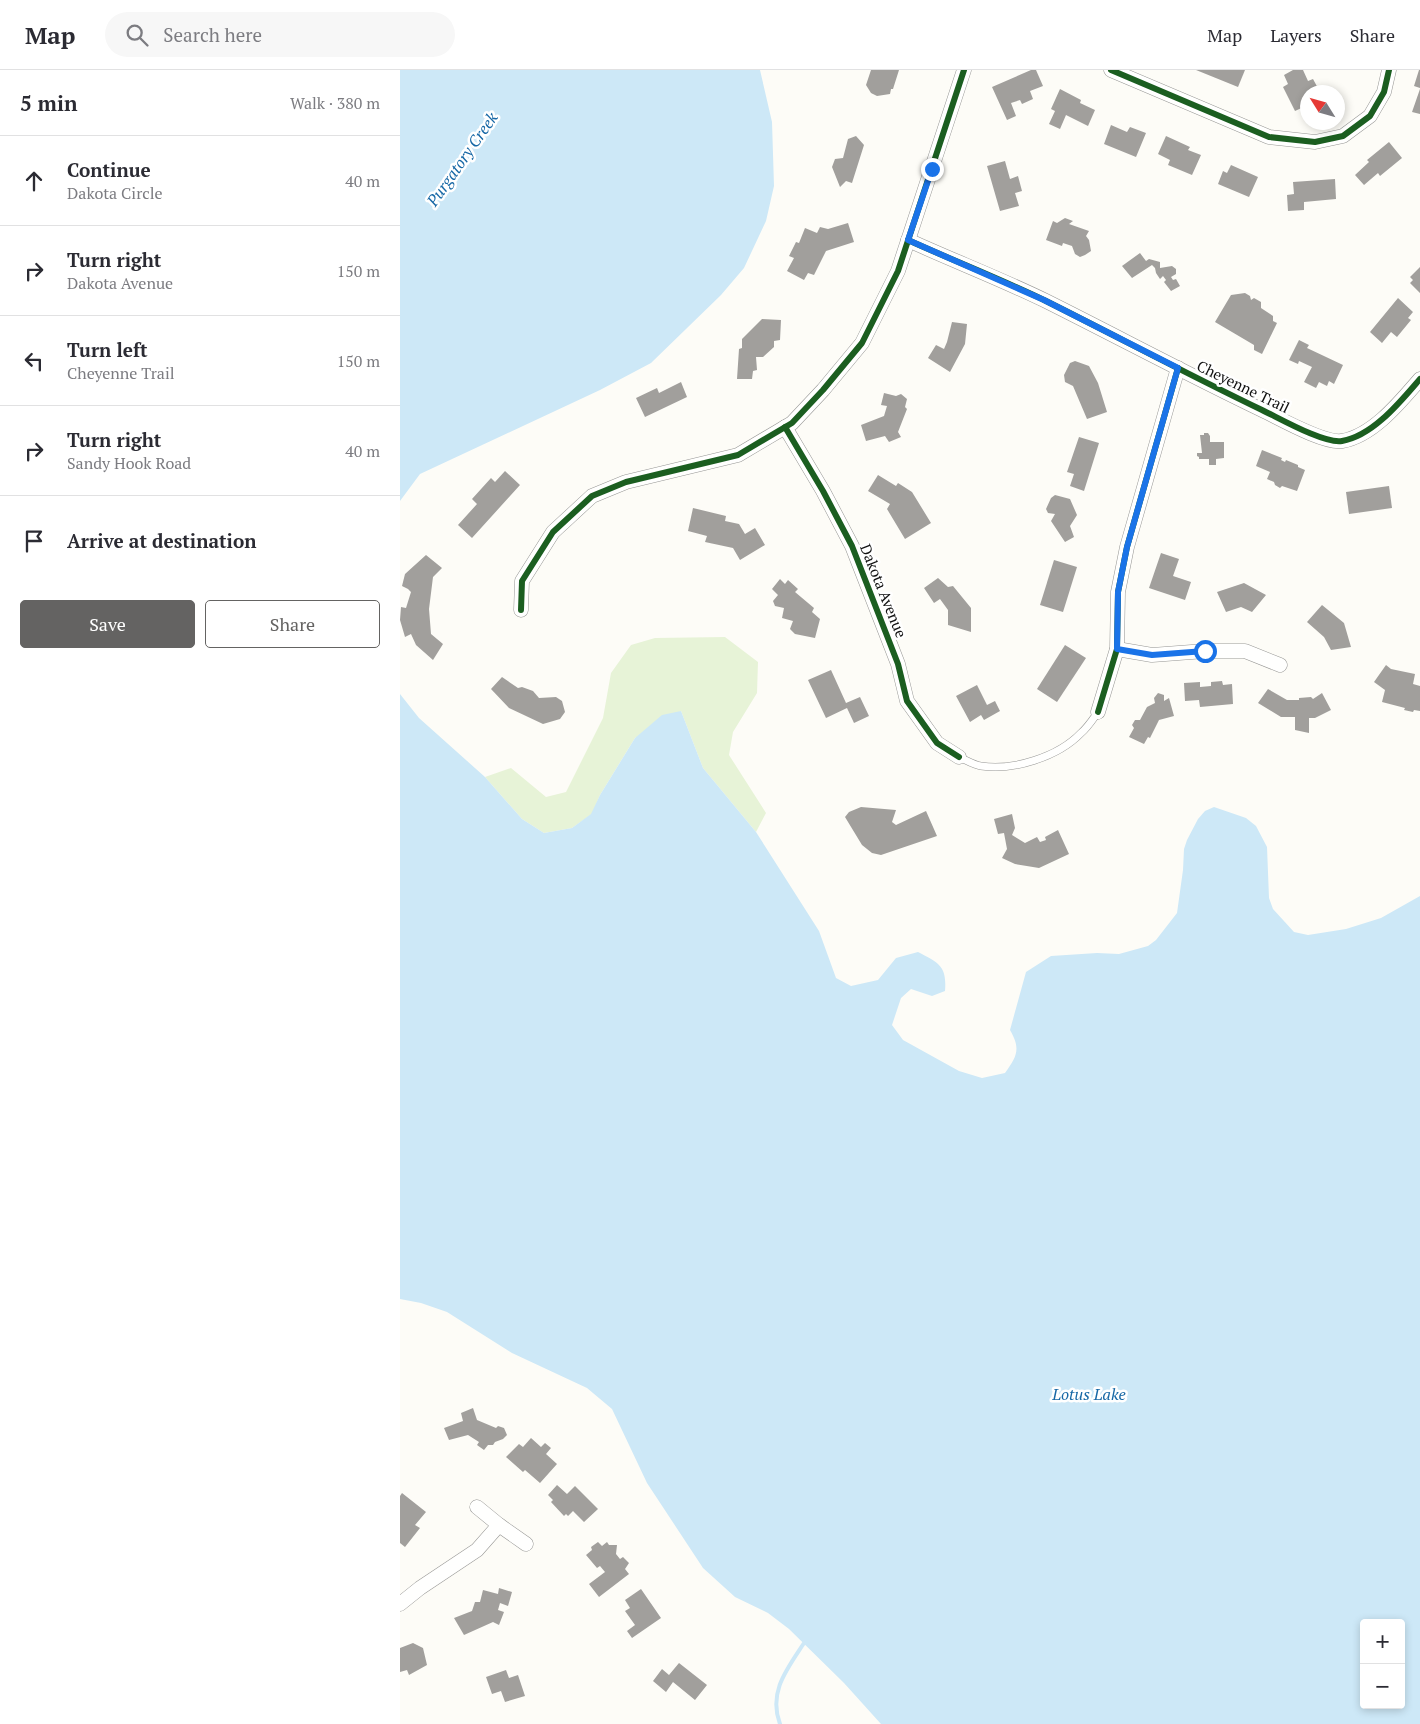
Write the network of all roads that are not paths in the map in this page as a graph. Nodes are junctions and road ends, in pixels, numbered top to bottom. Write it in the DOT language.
graph roads {
  1 [pos="964,70"];
  2 [pos="1111,70"];
  3 [pos="1389,70"];
  4 [pos="908,240"];
  5 [pos="1178,368"];
  6 [pos="1420,378"];
  7 [pos="785,428"];
  8 [pos="520,610"];
  9 [pos="1117,649"];
  10 [pos="1280,665"];
  11 [pos="1098,712"];
  12 [pos="960,757"];
  13 [pos="477,1507"];
  14 [pos="499,1525"];
  15 [pos="526,1544"];
  16 [pos="400,1604"];
  1 -- 4 [label="street"];
  2 -- 3 [label="street"];
  4 -- 5 [label="street, Cheyenne Trail"];
  4 -- 7 [label="street"];
  5 -- 6 [label="street, Cheyenne Trail"];
  5 -- 9 [label="street"];
  7 -- 8 [label="street"];
  7 -- 12 [label="street, Dakota Avenue"];
  9 -- 10 [label="street"];
  9 -- 11 [label="street"];
  11 -- 12 [label="lane"];
  13 -- 14 [label="street"];
  14 -- 15 [label="street"];
  14 -- 16 [label="street"];
}
